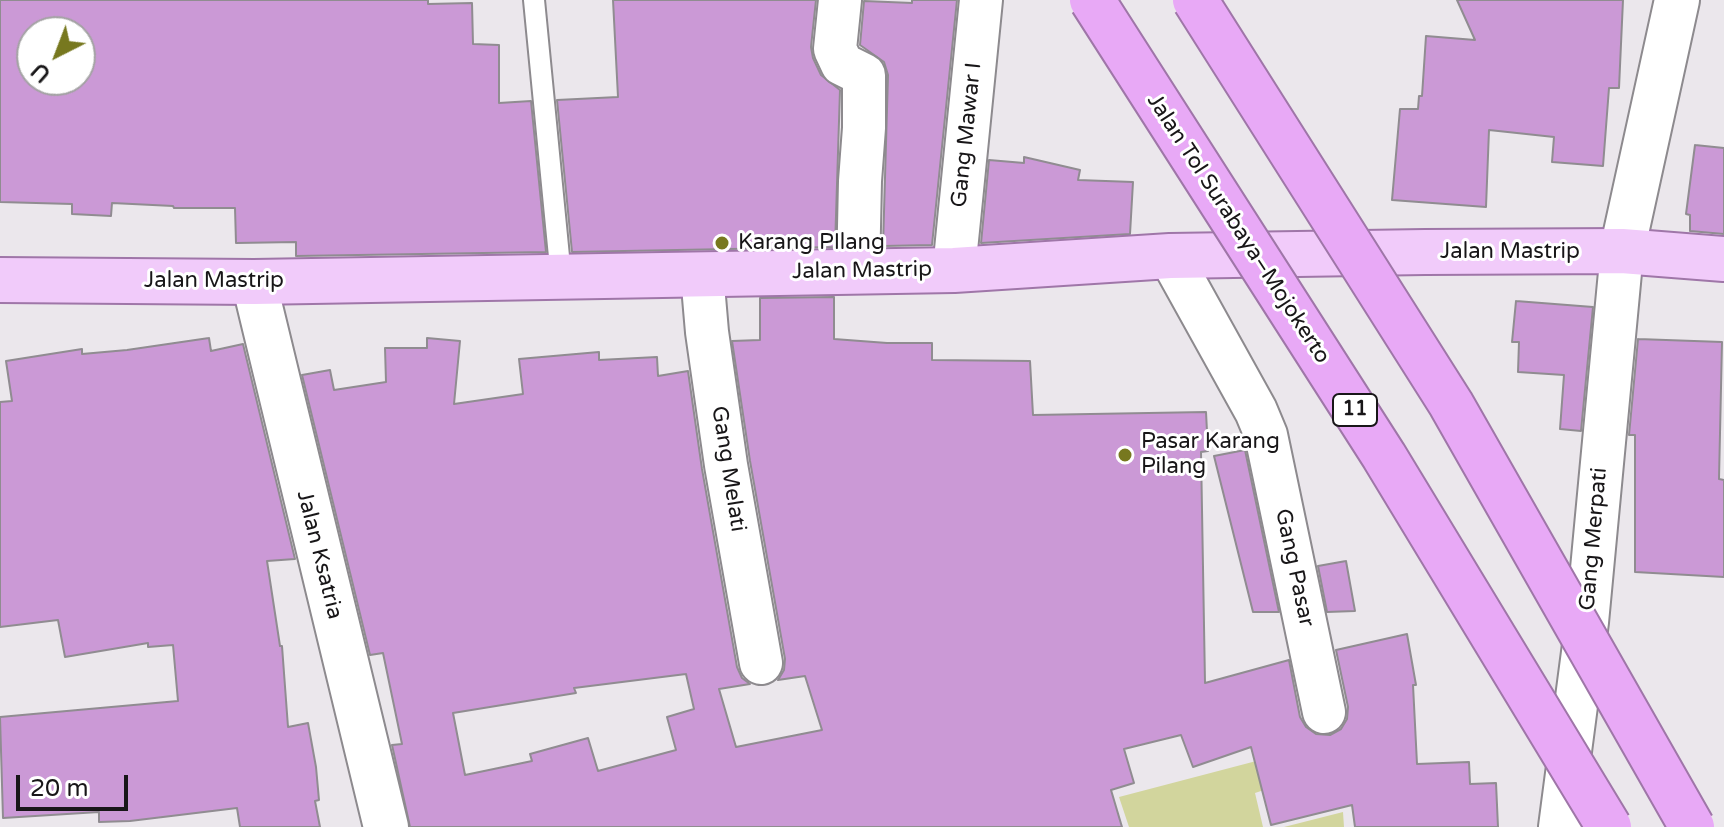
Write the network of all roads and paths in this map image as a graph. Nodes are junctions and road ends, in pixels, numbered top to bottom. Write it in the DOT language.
graph roads {
  1 [pos="534,0"];
  2 [pos="840,0"];
  3 [pos="981,0"];
  4 [pos="1092,0"];
  5 [pos="1195,0"];
  6 [pos="1677,0"];
  7 [pos="1622,251"];
  8 [pos="1170,256"];
  9 [pos="1724,259"];
  10 [pos="954,270"];
  11 [pos="858,272"];
  12 [pos="702,274"];
  13 [pos="561,277"];
  14 [pos="0,280"];
  15 [pos="254,282"];
  16 [pos="761,663"];
  17 [pos="1324,712"];
  18 [pos="386,827"];
  19 [pos="1560,827"];
  20 [pos="1609,827"];
  21 [pos="1692,827"];
  1 -- 13 [label="lane"];
  2 -- 11 [label="street"];
  3 -- 10 [label="street, Gang Mawar I"];
  4 -- 20 [label="highway, Jalan Tol Surabaya–Mojokerto / 11, bridge"];
  5 -- 21 [label="highway, bridge"];
  6 -- 7 [label="street"];
  7 -- 8 [label="main road, Jalan Mastrip"];
  7 -- 9 [label="main road, Jalan Mastrip"];
  7 -- 19 [label="street, Gang Merpati"];
  8 -- 10 [label="main road, Jalan Mastrip"];
  8 -- 17 [label="street, Gang Pasar"];
  10 -- 11 [label="main road, Jalan Mastrip"];
  11 -- 12 [label="main road, Jalan Mastrip"];
  12 -- 13 [label="main road, Jalan Mastrip"];
  12 -- 16 [label="street, Gang Melati"];
  13 -- 15 [label="main road, Jalan Mastrip"];
  14 -- 15 [label="main road, Jalan Mastrip"];
  15 -- 18 [label="street, Jalan Ksatria"];
}
